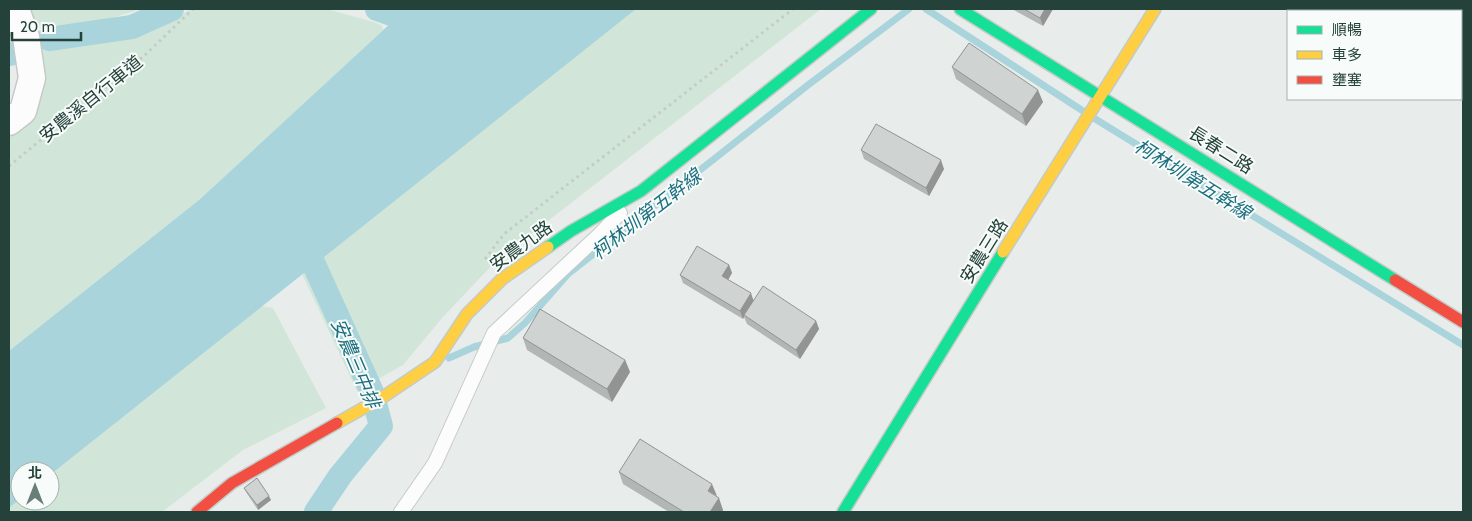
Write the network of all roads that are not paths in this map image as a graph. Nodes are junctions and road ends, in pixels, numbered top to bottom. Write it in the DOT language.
graph roads {
  1 [pos="16,9"];
  2 [pos="871,9"];
  3 [pos="960,9"];
  4 [pos="1155,9"];
  5 [pos="1100,95"];
  6 [pos="9,122"];
  7 [pos="641,191"];
  8 [pos="1463,322"];
  9 [pos="197,512"];
  10 [pos="402,512"];
  11 [pos="843,512"];
  1 -- 6 [label="street"];
  2 -- 7 [label="street, 安農九路"];
  3 -- 5 [label="street, 長春二路"];
  4 -- 5 [label="street, 安農三路"];
  5 -- 8 [label="street, 長春二路"];
  5 -- 11 [label="street, 安農三路"];
  7 -- 9 [label="street, 安農九路"];
  7 -- 10 [label="lane"];
}
